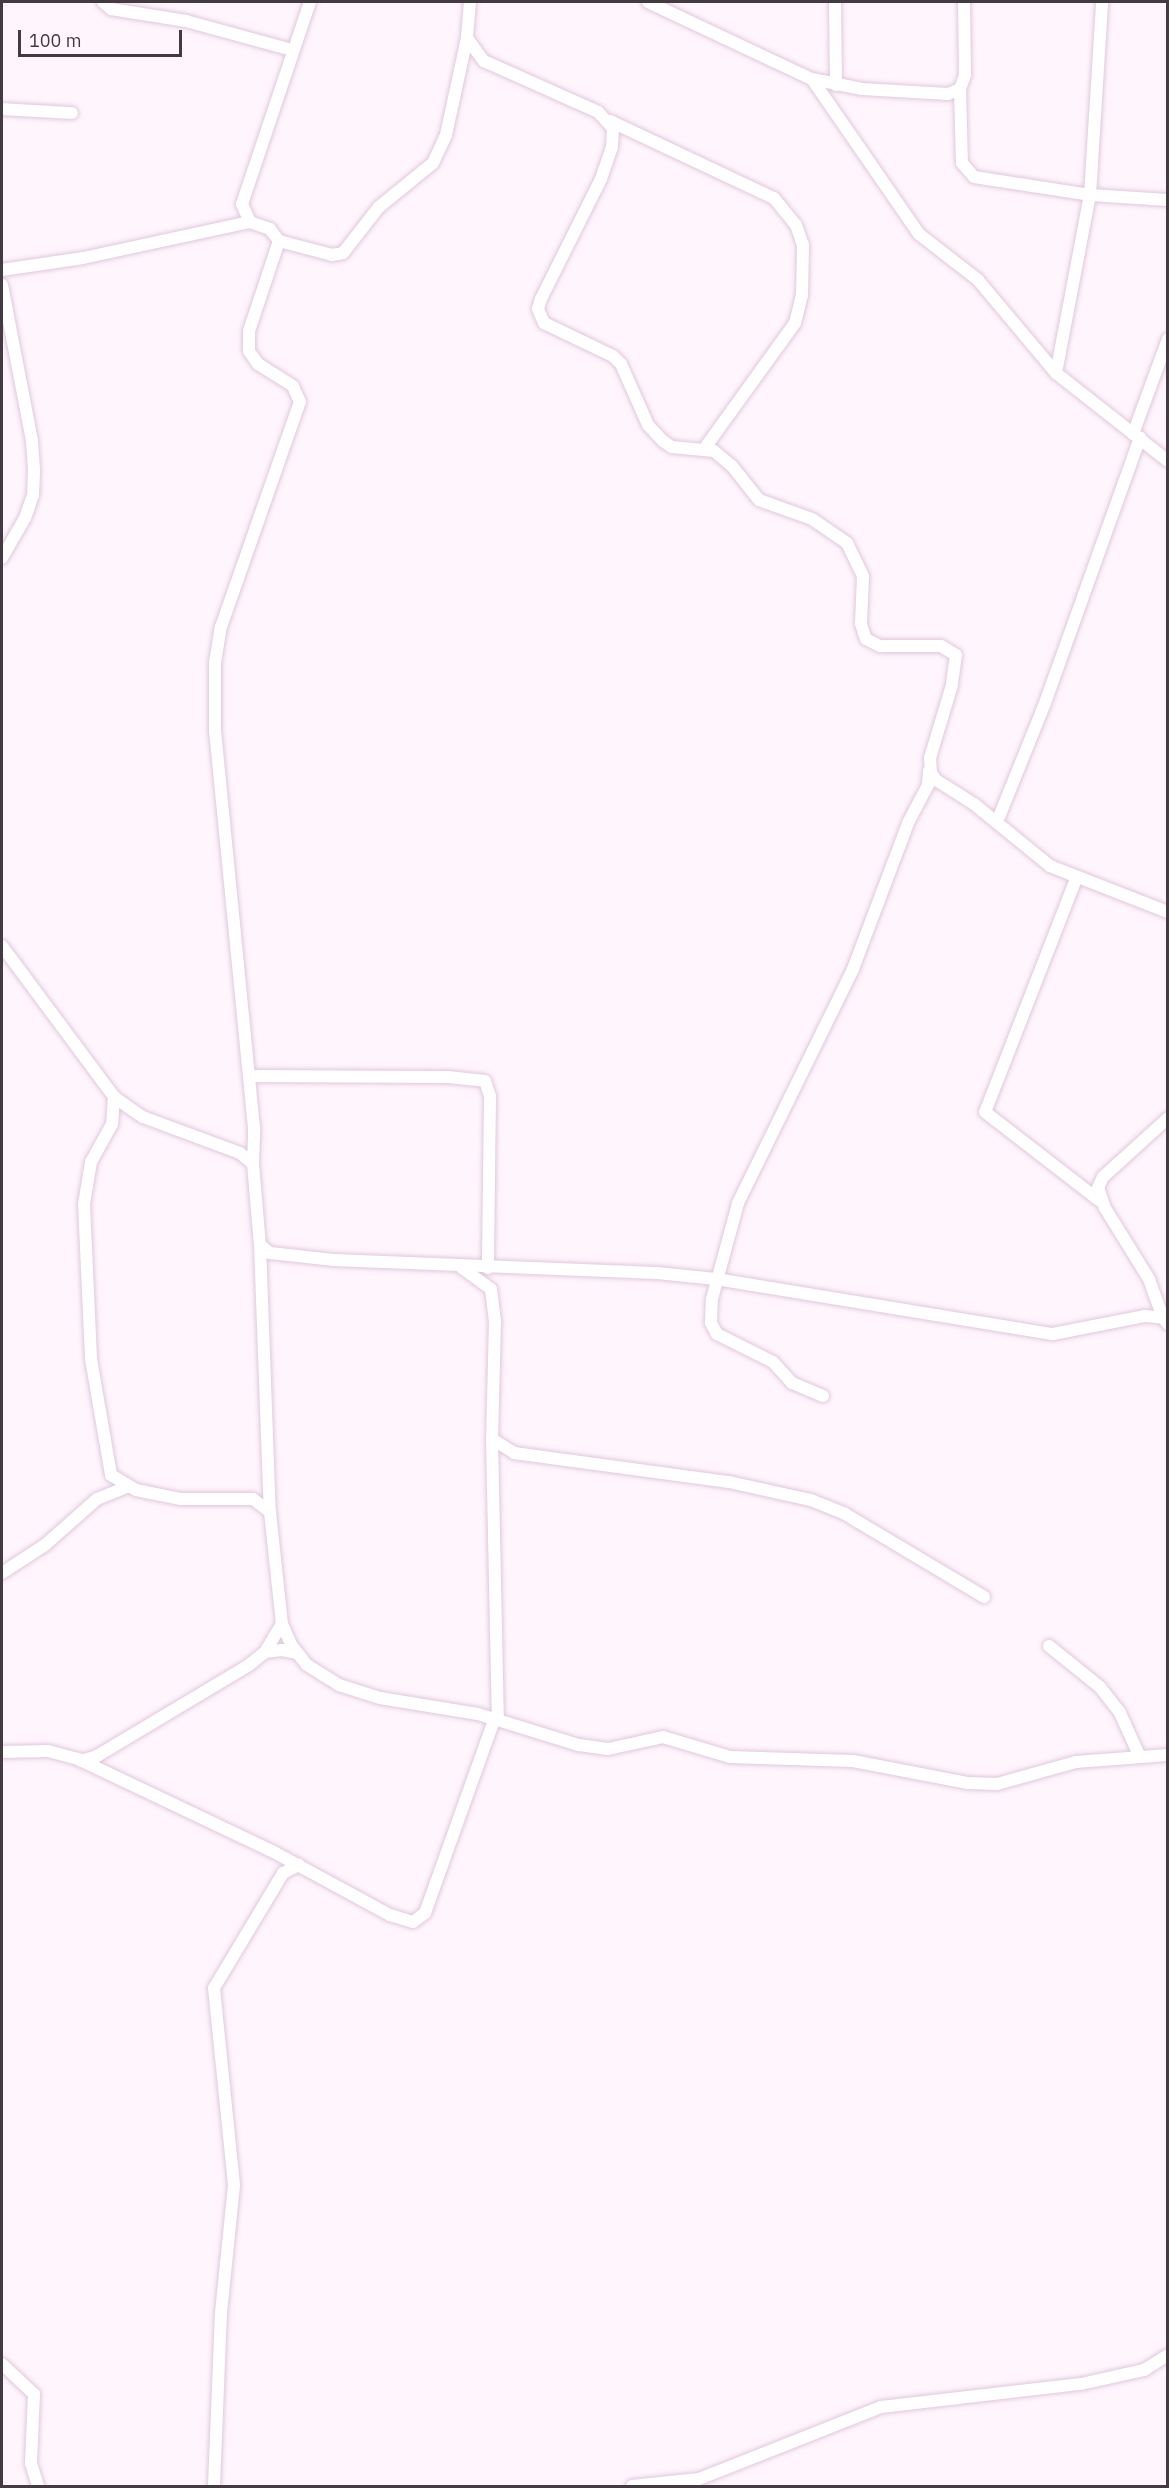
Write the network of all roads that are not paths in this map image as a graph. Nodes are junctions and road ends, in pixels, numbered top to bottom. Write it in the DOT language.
graph roads {
  1 [pos="103,2"];
  2 [pos="310,2"];
  3 [pos="470,2"];
  4 [pos="648,2"];
  5 [pos="835,2"];
  6 [pos="964,2"];
  7 [pos="1102,2"];
  8 [pos="467,38"];
  9 [pos="292,50"];
  10 [pos="812,79"];
  11 [pos="836,85"];
  12 [pos="960,89"];
  13 [pos="2,109"];
  14 [pos="72,112"];
  15 [pos="610,121"];
  16 [pos="1090,195"];
  17 [pos="1167,200"];
  18 [pos="250,222"];
  19 [pos="279,241"];
  20 [pos="2,270"];
  21 [pos="2,285"];
  22 [pos="1167,339"];
  23 [pos="1056,374"];
  24 [pos="1137,436"];
  25 [pos="705,448"];
  26 [pos="1167,461"];
  27 [pos="2,558"];
  28 [pos="930,766"];
  29 [pos="997,822"];
  30 [pos="1076,879"];
  31 [pos="1167,912"];
  32 [pos="2,946"];
  33 [pos="249,1076"];
  34 [pos="114,1096"];
  35 [pos="1167,1118"];
  36 [pos="253,1164"];
  37 [pos="1100,1201"];
  38 [pos="260,1245"];
  39 [pos="461,1268"];
  40 [pos="494,1268"];
  41 [pos="716,1279"];
  42 [pos="490,1289"];
  43 [pos="1165,1321"];
  44 [pos="824,1396"];
  45 [pos="492,1439"];
  46 [pos="507,1450"];
  47 [pos="492,1464"];
  48 [pos="111,1475"];
  49 [pos="127,1487"];
  50 [pos="97,1499"];
  51 [pos="270,1512"];
  52 [pos="2,1573"];
  53 [pos="984,1597"];
  54 [pos="282,1624"];
  55 [pos="1049,1646"];
  56 [pos="265,1652"];
  57 [pos="298,1653"];
  58 [pos="496,1720"];
  59 [pos="2,1752"];
  60 [pos="1167,1755"];
  61 [pos="1140,1757"];
  62 [pos="81,1761"];
  63 [pos="299,1865"];
  64 [pos="1167,2355"];
  65 [pos="2,2364"];
  66 [pos="38,2487"];
  67 [pos="214,2487"];
  68 [pos="632,2487"];
  1 -- 9 [label="street"];
  2 -- 9 [label="street"];
  3 -- 8 [label="street"];
  4 -- 10 [label="street"];
  5 -- 11 [label="street"];
  6 -- 12 [label="street"];
  7 -- 16 [label="street"];
  8 -- 15 [label="street"];
  8 -- 19 [label="street"];
  9 -- 18 [label="street"];
  10 -- 11 [label="street"];
  10 -- 23 [label="street"];
  11 -- 12 [label="street"];
  12 -- 16 [label="street"];
  13 -- 14 [label="street"];
  15 -- 25 [label="street"];
  15 -- 25 [label="street"];
  16 -- 17 [label="street"];
  16 -- 23 [label="street"];
  18 -- 19 [label="street"];
  18 -- 20 [label="street"];
  19 -- 33 [label="street"];
  21 -- 27 [label="street"];
  22 -- 24 [label="street"];
  23 -- 24 [label="street"];
  24 -- 26 [label="street"];
  24 -- 29 [label="street"];
  25 -- 28 [label="street"];
  28 -- 29 [label="street"];
  28 -- 41 [label="street"];
  29 -- 30 [label="street"];
  30 -- 31 [label="street"];
  30 -- 37 [label="street"];
  32 -- 34 [label="street"];
  33 -- 36 [label="street"];
  33 -- 40 [label="street"];
  34 -- 36 [label="street"];
  34 -- 48 [label="street"];
  35 -- 37 [label="street"];
  36 -- 38 [label="street"];
  37 -- 43 [label="street"];
  38 -- 39 [label="street"];
  38 -- 51 [label="street"];
  39 -- 40 [label="street"];
  39 -- 42 [label="street"];
  40 -- 41 [label="street"];
  40 -- 42 [label="street"];
  41 -- 43 [label="street"];
  41 -- 44 [label="street"];
  42 -- 45 [label="street"];
  45 -- 46 [label="street"];
  45 -- 47 [label="street"];
  46 -- 47 [label="street"];
  46 -- 53 [label="street"];
  47 -- 58 [label="street"];
  48 -- 49 [label="street"];
  48 -- 50 [label="street"];
  49 -- 50 [label="street"];
  49 -- 51 [label="street"];
  50 -- 52 [label="street"];
  51 -- 54 [label="street"];
  54 -- 56 [label="street"];
  54 -- 57 [label="street"];
  55 -- 61 [label="street"];
  56 -- 57 [label="street"];
  56 -- 62 [label="street"];
  57 -- 58 [label="street"];
  58 -- 61 [label="street"];
  58 -- 63 [label="street"];
  59 -- 62 [label="street"];
  60 -- 61 [label="street"];
  62 -- 63 [label="street"];
  63 -- 67 [label="street"];
  64 -- 68 [label="street"];
  65 -- 66 [label="street"];
}
